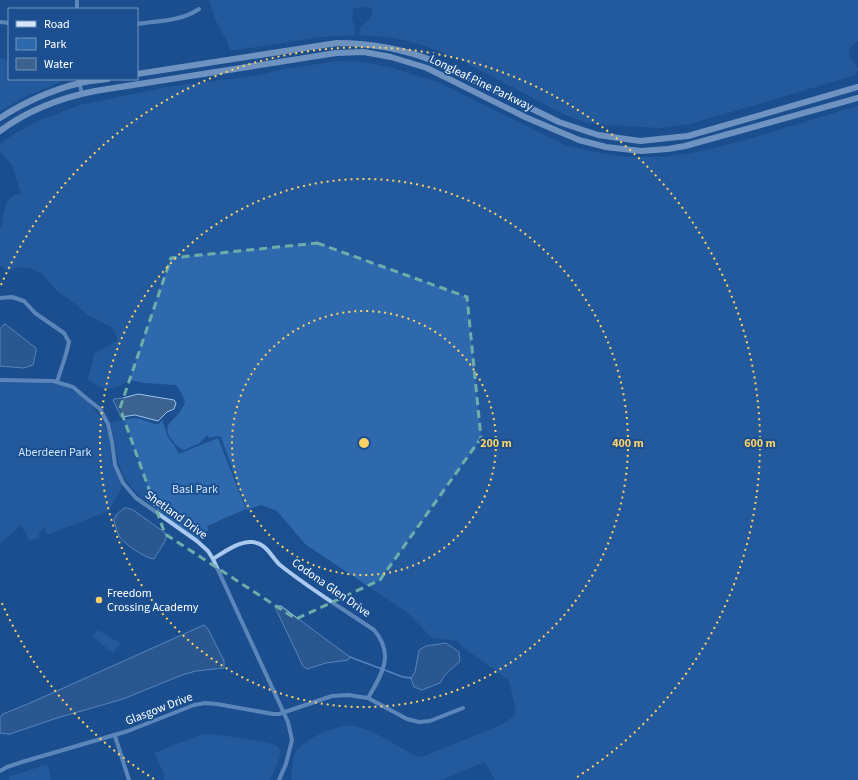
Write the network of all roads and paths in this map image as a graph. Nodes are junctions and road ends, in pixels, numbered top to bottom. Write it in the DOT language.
graph roads {
  1 [pos="199,9"];
  2 [pos="138,24"];
  3 [pos="381,46"];
  4 [pos="380,55"];
  5 [pos="138,74"];
  6 [pos="94,80"];
  7 [pos="79,81"];
  8 [pos="858,87"];
  9 [pos="82,93"];
  10 [pos="858,98"];
  11 [pos="0,118"];
  12 [pos="0,131"];
  13 [pos="0,298"];
  14 [pos="0,380"];
  15 [pos="57,382"];
  16 [pos="213,559"];
  17 [pos="368,698"];
  18 [pos="462,708"];
  19 [pos="284,712"];
  20 [pos="115,736"];
  21 [pos="0,771"];
  22 [pos="129,780"];
  23 [pos="279,780"];
  1 -- 2 [label="street"];
  3 -- 4 [label="main road"];
  3 -- 5 [label="main road, Longleaf Pine Parkway"];
  3 -- 8 [label="main road, Longleaf Pine Parkway"];
  4 -- 9 [label="main road, Longleaf Pine Parkway"];
  4 -- 10 [label="main road, Longleaf Pine Parkway"];
  6 -- 7 [label="main road"];
  7 -- 9 [label="street"];
  7 -- 11 [label="main road"];
  9 -- 12 [label="main road, Longleaf Pine Parkway"];
  13 -- 15 [label="street"];
  14 -- 15 [label="street, Shetland Drive"];
  15 -- 16 [label="street, Shetland Drive"];
  16 -- 17 [label="street, Codona Glen Drive"];
  16 -- 19 [label="street, Shetland Drive"];
  17 -- 18 [label="street, Glasgow Drive"];
  17 -- 19 [label="street, Glasgow Drive"];
  19 -- 20 [label="street, Glasgow Drive"];
  19 -- 23 [label="street, Shetland Drive"];
  20 -- 21 [label="street, Glasgow Drive"];
  20 -- 22 [label="street"];
}
